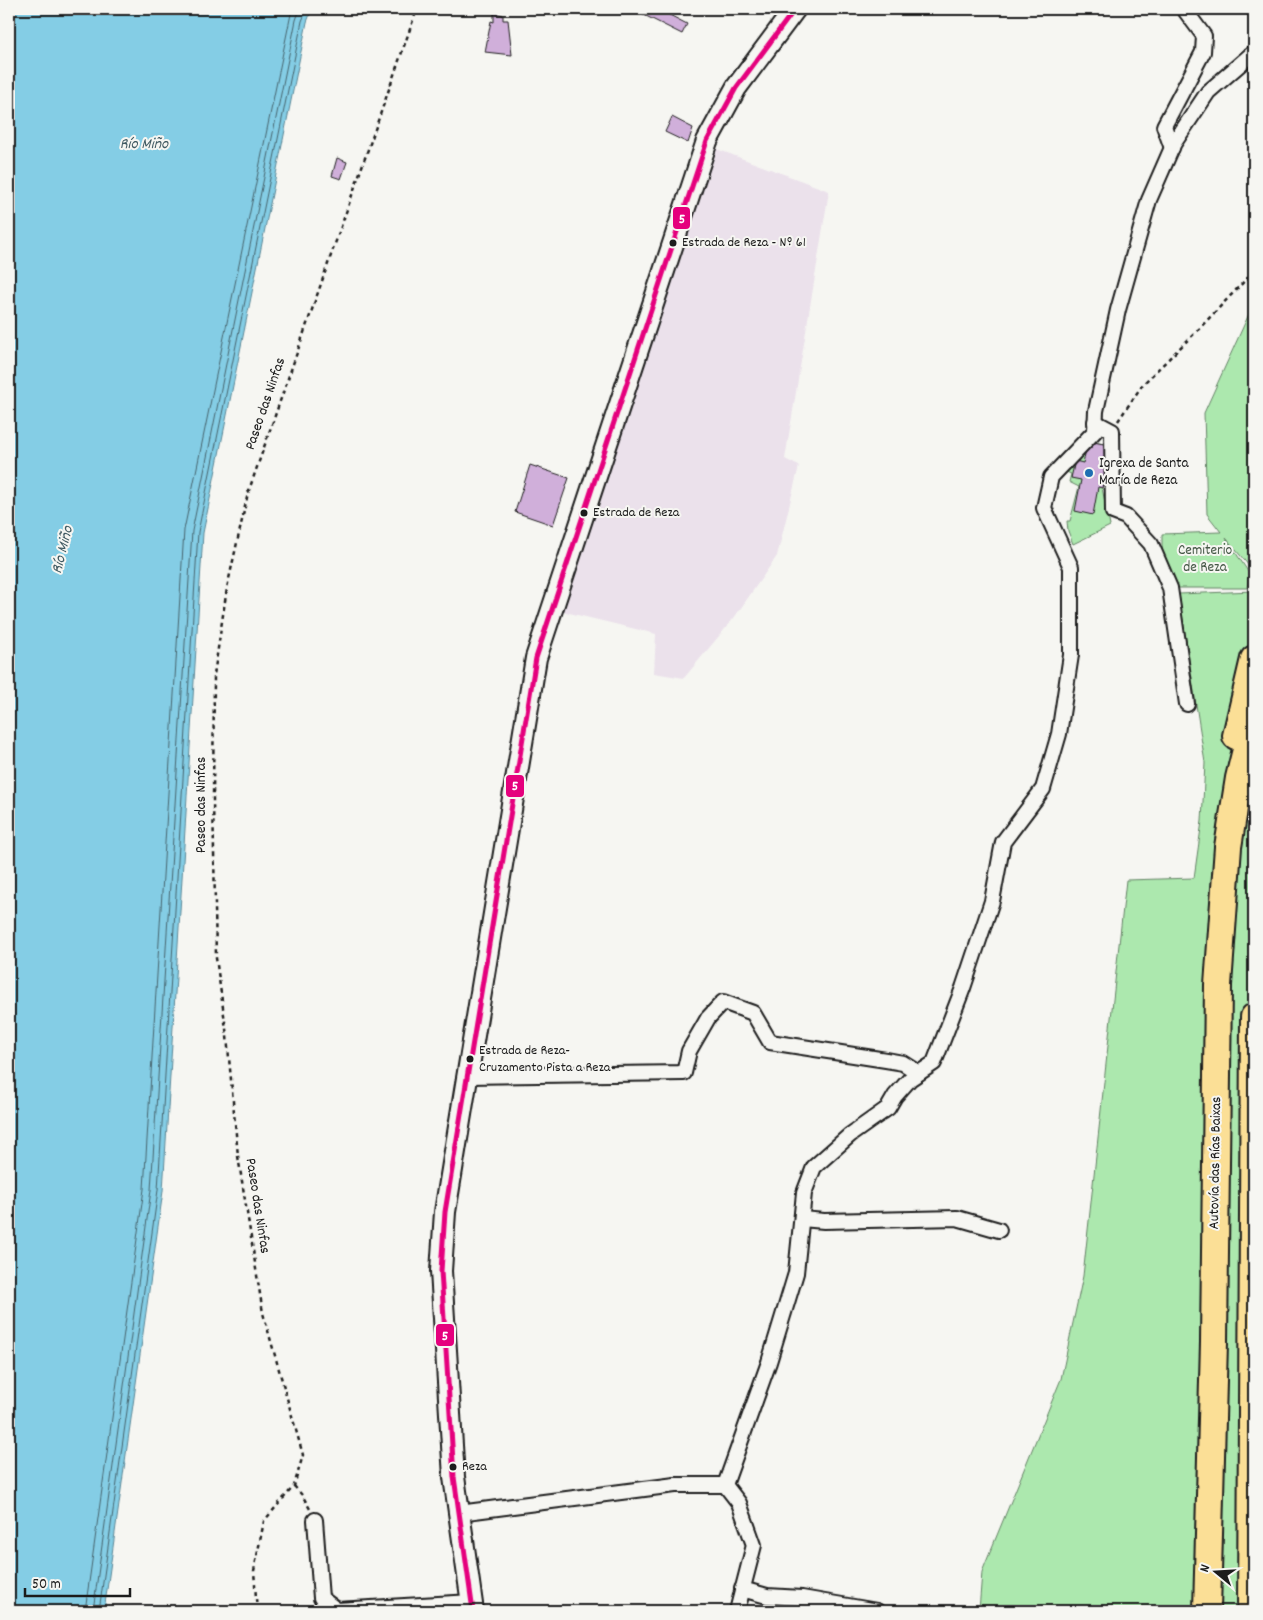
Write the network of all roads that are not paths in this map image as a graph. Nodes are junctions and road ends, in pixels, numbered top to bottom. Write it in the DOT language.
graph roads {
  1 [pos="1184,9"];
  2 [pos="791,10"];
  3 [pos="1254,52"];
  4 [pos="1172,148"];
  5 [pos="1095,422"];
  6 [pos="1254,659"];
  7 [pos="1187,704"];
  8 [pos="1254,717"];
  9 [pos="1218,985"];
  10 [pos="1254,1017"];
  11 [pos="919,1073"];
  12 [pos="467,1076"];
  13 [pos="802,1219"];
  14 [pos="999,1230"];
  15 [pos="725,1485"];
  16 [pos="459,1513"];
  17 [pos="315,1520"];
  18 [pos="742,1589"];
  19 [pos="473,1607"];
  20 [pos="736,1611"];
  21 [pos="877,1611"];
  22 [pos="1207,1611"];
  23 [pos="1251,1611"];
  1 -- 4 [label="street"];
  2 -- 12 [label="main road"];
  3 -- 4 [label="street"];
  4 -- 5 [label="street"];
  5 -- 7 [label="street"];
  5 -- 11 [label="street"];
  6 -- 9 [label="highway"];
  8 -- 9 [label="highway, Autovía das Rías Baixas"];
  9 -- 22 [label="highway, Autovía das Rías Baixas"];
  10 -- 23 [label="highway"];
  11 -- 12 [label="street"];
  11 -- 13 [label="street"];
  12 -- 16 [label="main road"];
  13 -- 14 [label="street"];
  13 -- 15 [label="street"];
  15 -- 16 [label="street"];
  15 -- 18 [label="street"];
  16 -- 19 [label="main road"];
  17 -- 19 [label="street"];
  18 -- 20 [label="street"];
  18 -- 21 [label="street"];
}
